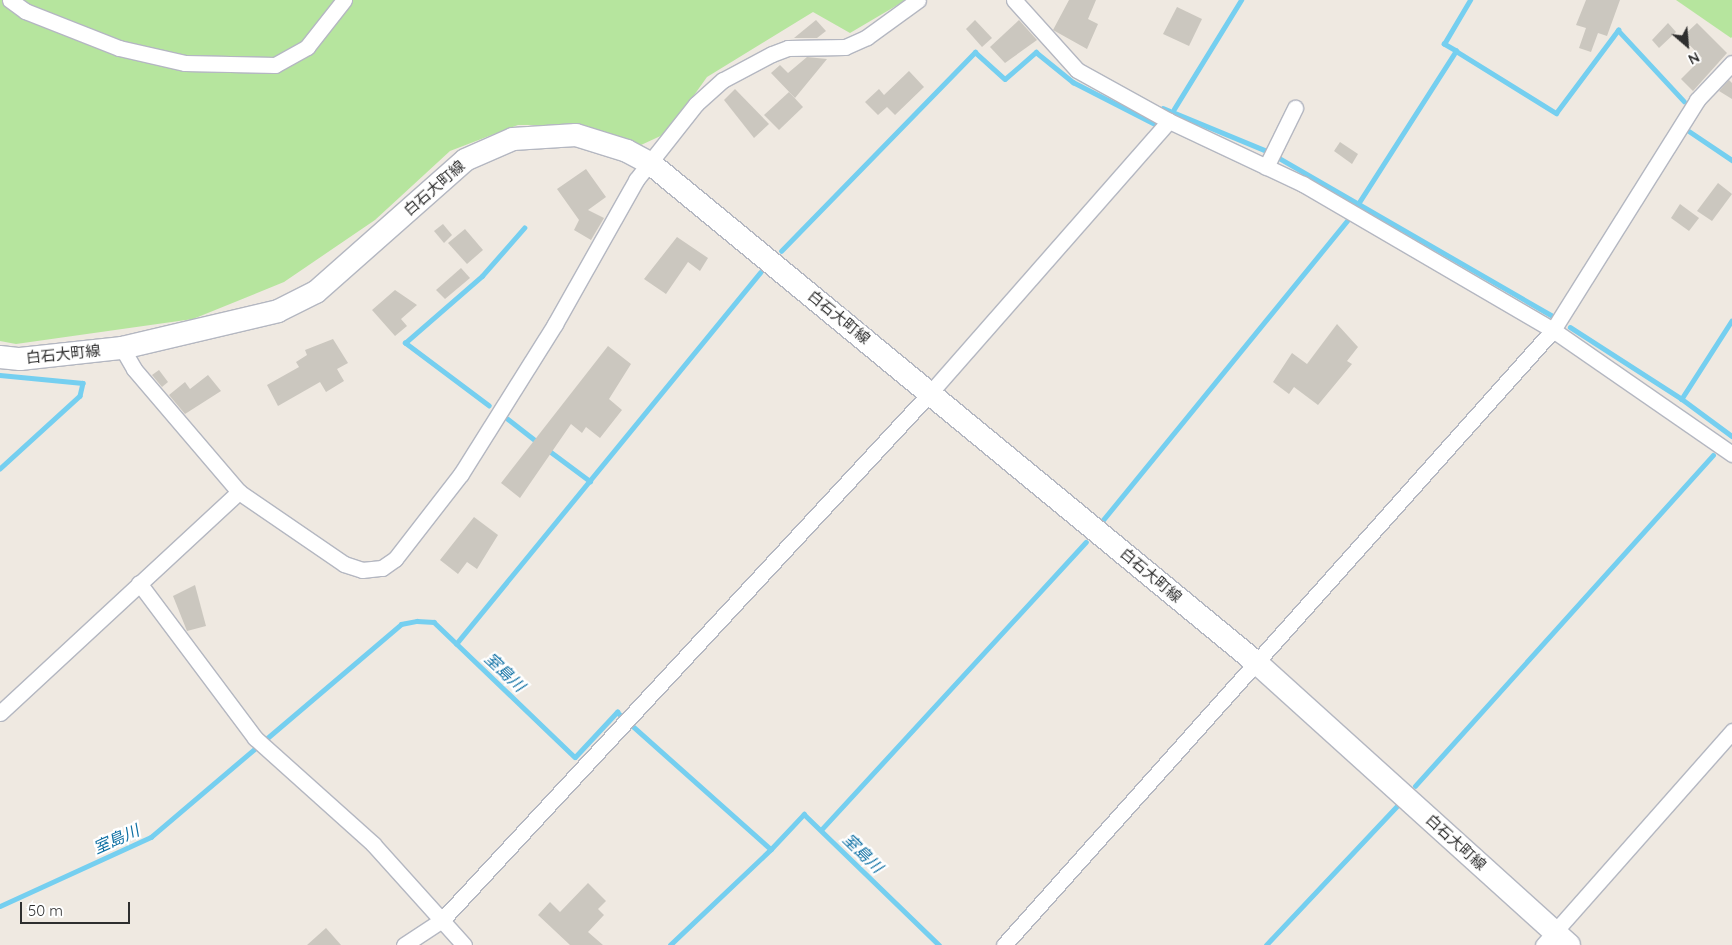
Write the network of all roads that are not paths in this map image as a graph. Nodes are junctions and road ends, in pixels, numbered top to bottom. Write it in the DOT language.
graph roads {
  1 [pos="10,0"];
  2 [pos="344,0"];
  3 [pos="918,0"];
  4 [pos="1014,0"];
  5 [pos="1732,62"];
  6 [pos="1295,108"];
  7 [pos="1168,121"];
  8 [pos="1270,158"];
  9 [pos="650,163"];
  10 [pos="1553,330"];
  11 [pos="122,348"];
  12 [pos="0,357"];
  13 [pos="930,393"];
  14 [pos="1732,454"];
  15 [pos="239,492"];
  16 [pos="139,583"];
  17 [pos="1258,664"];
  18 [pos="0,713"];
  19 [pos="1732,731"];
  20 [pos="442,920"];
  21 [pos="1556,941"];
  22 [pos="404,945"];
  23 [pos="464,945"];
  24 [pos="1004,945"];
  1 -- 2 [label="street"];
  3 -- 9 [label="street"];
  4 -- 7 [label="street"];
  5 -- 10 [label="street"];
  6 -- 8 [label="street"];
  7 -- 8 [label="street"];
  7 -- 13 [label="street"];
  8 -- 10 [label="street"];
  9 -- 11 [label="main road, 白石大町線"];
  9 -- 13 [label="main road, 白石大町線"];
  9 -- 15 [label="street"];
  10 -- 14 [label="street"];
  10 -- 17 [label="street"];
  11 -- 12 [label="main road, 白石大町線"];
  11 -- 15 [label="street"];
  13 -- 17 [label="main road, 白石大町線"];
  13 -- 20 [label="street"];
  15 -- 16 [label="street"];
  16 -- 18 [label="street"];
  16 -- 20 [label="street"];
  17 -- 21 [label="main road, 白石大町線"];
  17 -- 24 [label="street"];
  19 -- 21 [label="street"];
  20 -- 22 [label="street"];
  20 -- 23 [label="street"];
}
